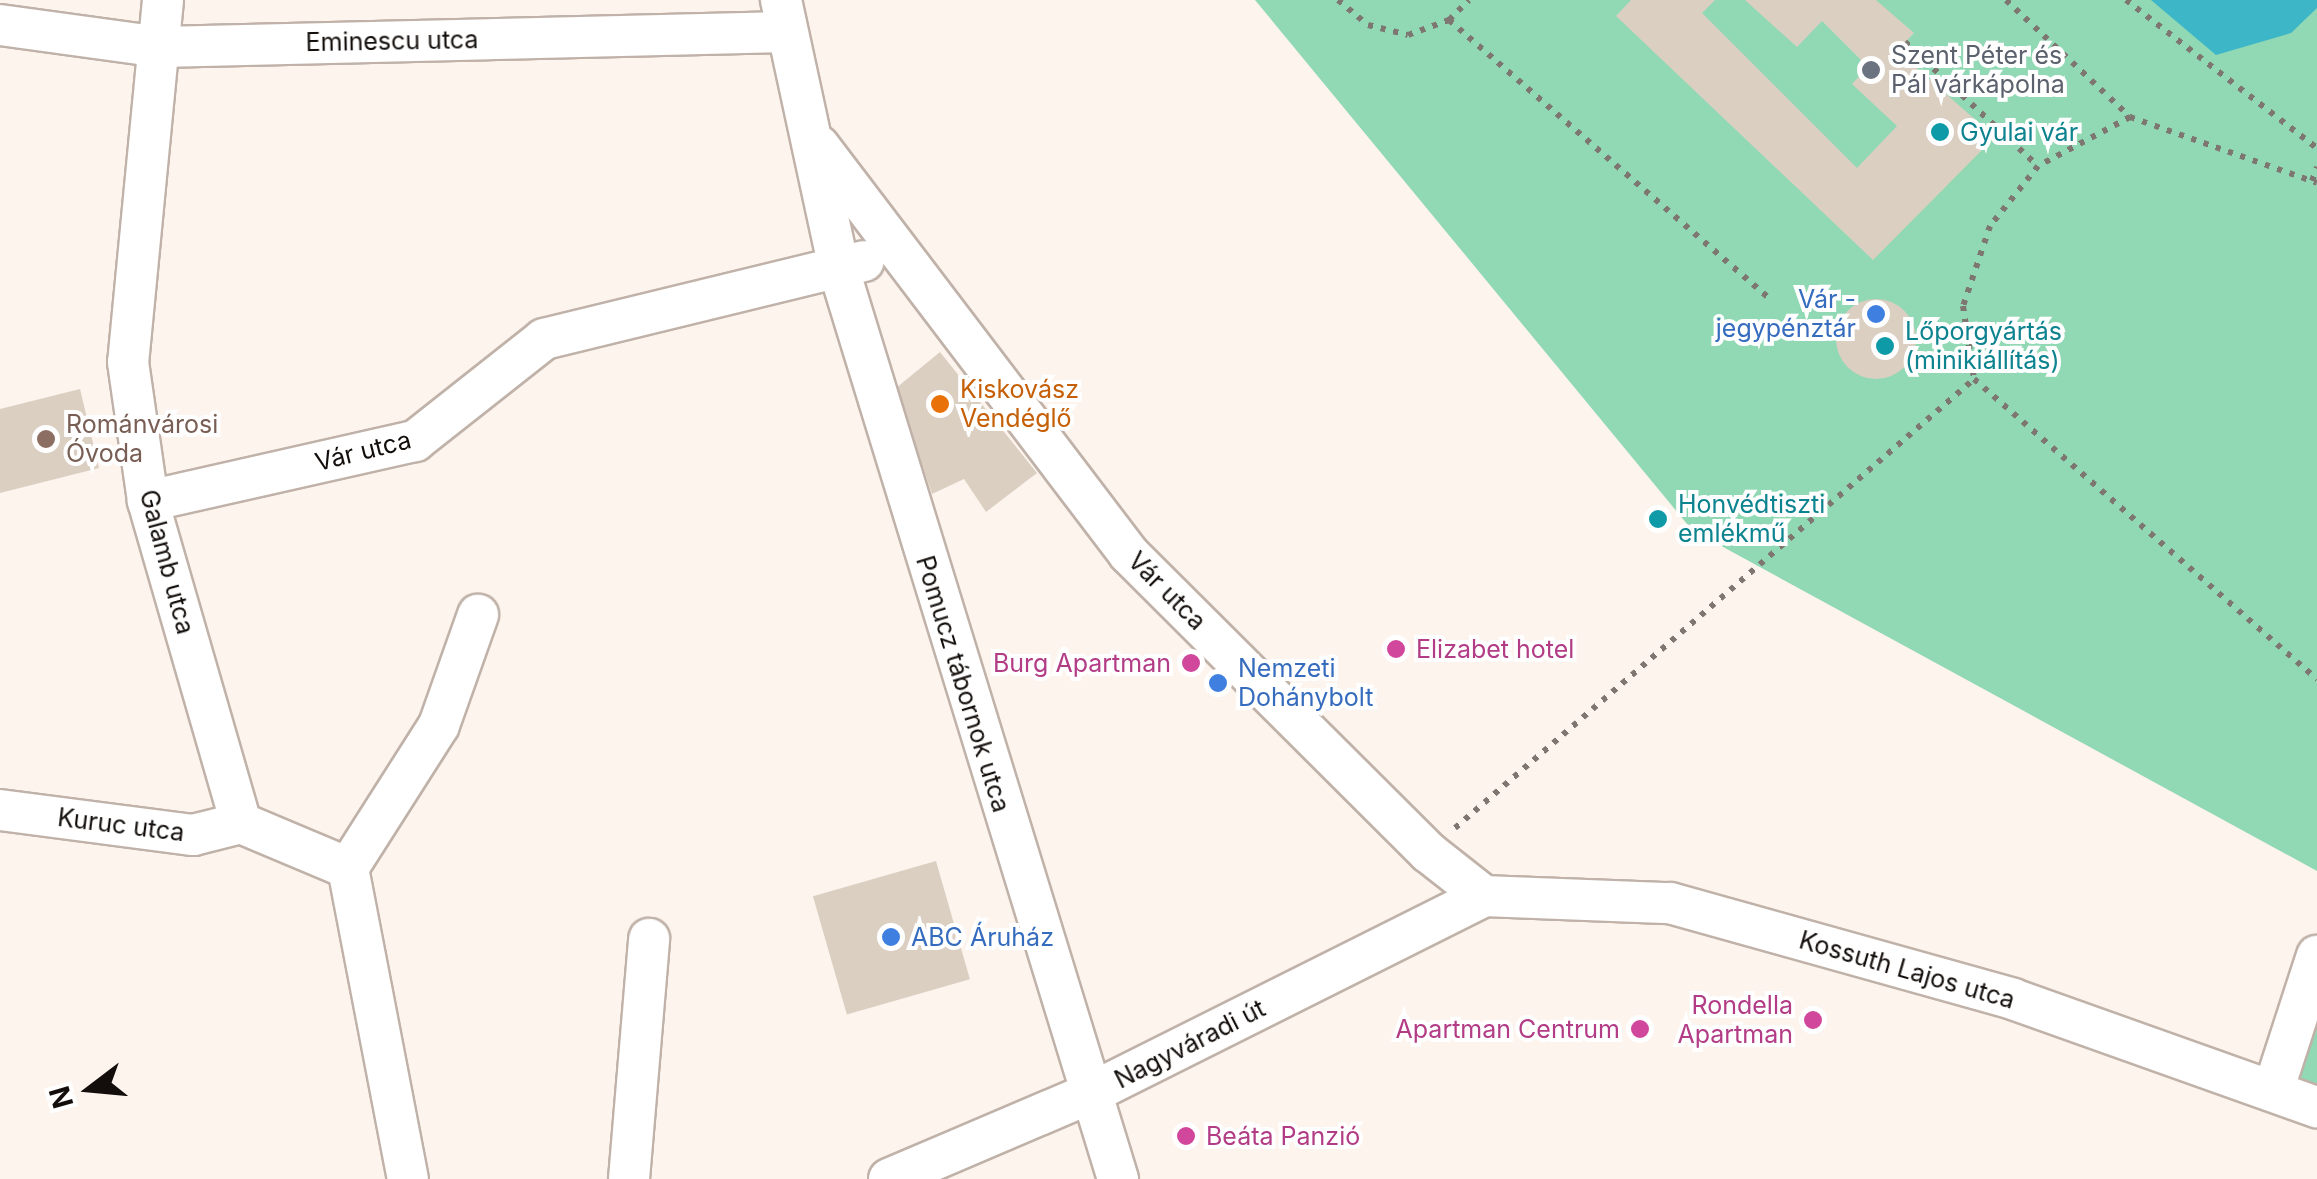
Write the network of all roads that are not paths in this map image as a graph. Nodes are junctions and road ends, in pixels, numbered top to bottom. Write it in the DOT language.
graph roads {
  1 [pos="163,0"];
  2 [pos="784,16"];
  3 [pos="0,25"];
  4 [pos="160,47"];
  5 [pos="804,125"];
  6 [pos="890,249"];
  7 [pos="840,272"];
  8 [pos="148,501"];
  9 [pos="478,616"];
  10 [pos="0,810"];
  11 [pos="241,824"];
  12 [pos="348,868"];
  13 [pos="1484,896"];
  14 [pos="649,939"];
  15 [pos="2317,956"];
  16 [pos="2274,1088"];
  17 [pos="1093,1092"];
  18 [pos="2317,1107"];
  19 [pos="953,1164"];
  20 [pos="408,1179"];
  21 [pos="629,1179"];
  22 [pos="889,1179"];
  23 [pos="1118,1179"];
  1 -- 4 [label="street, Galamb utca"];
  2 -- 4 [label="street, Eminescu utca"];
  2 -- 5 [label="street, Vár utca"];
  3 -- 4 [label="street, Eminescu utca"];
  4 -- 8 [label="street, Galamb utca"];
  5 -- 6 [label="street, Vár utca"];
  5 -- 7 [label="street, Vár utca"];
  6 -- 7 [label="street, Vár utca"];
  6 -- 13 [label="street, Vár utca"];
  7 -- 8 [label="street, Vár utca"];
  7 -- 17 [label="street, Pomucz tábornok utca"];
  8 -- 11 [label="street, Galamb utca"];
  9 -- 12 [label="street"];
  10 -- 11 [label="street, Kuruc utca"];
  11 -- 12 [label="street"];
  12 -- 20 [label="street"];
  13 -- 16 [label="street, Kossuth Lajos utca"];
  13 -- 17 [label="street, Nagyváradi út"];
  14 -- 21 [label="street"];
  15 -- 16 [label="street"];
  16 -- 18 [label="street, Kossuth Lajos utca"];
  17 -- 19 [label="street, Nagyváradi út"];
  17 -- 23 [label="street, Pomucz tábornok utca"];
  19 -- 22 [label="street, Nagyváradi út"];
}
